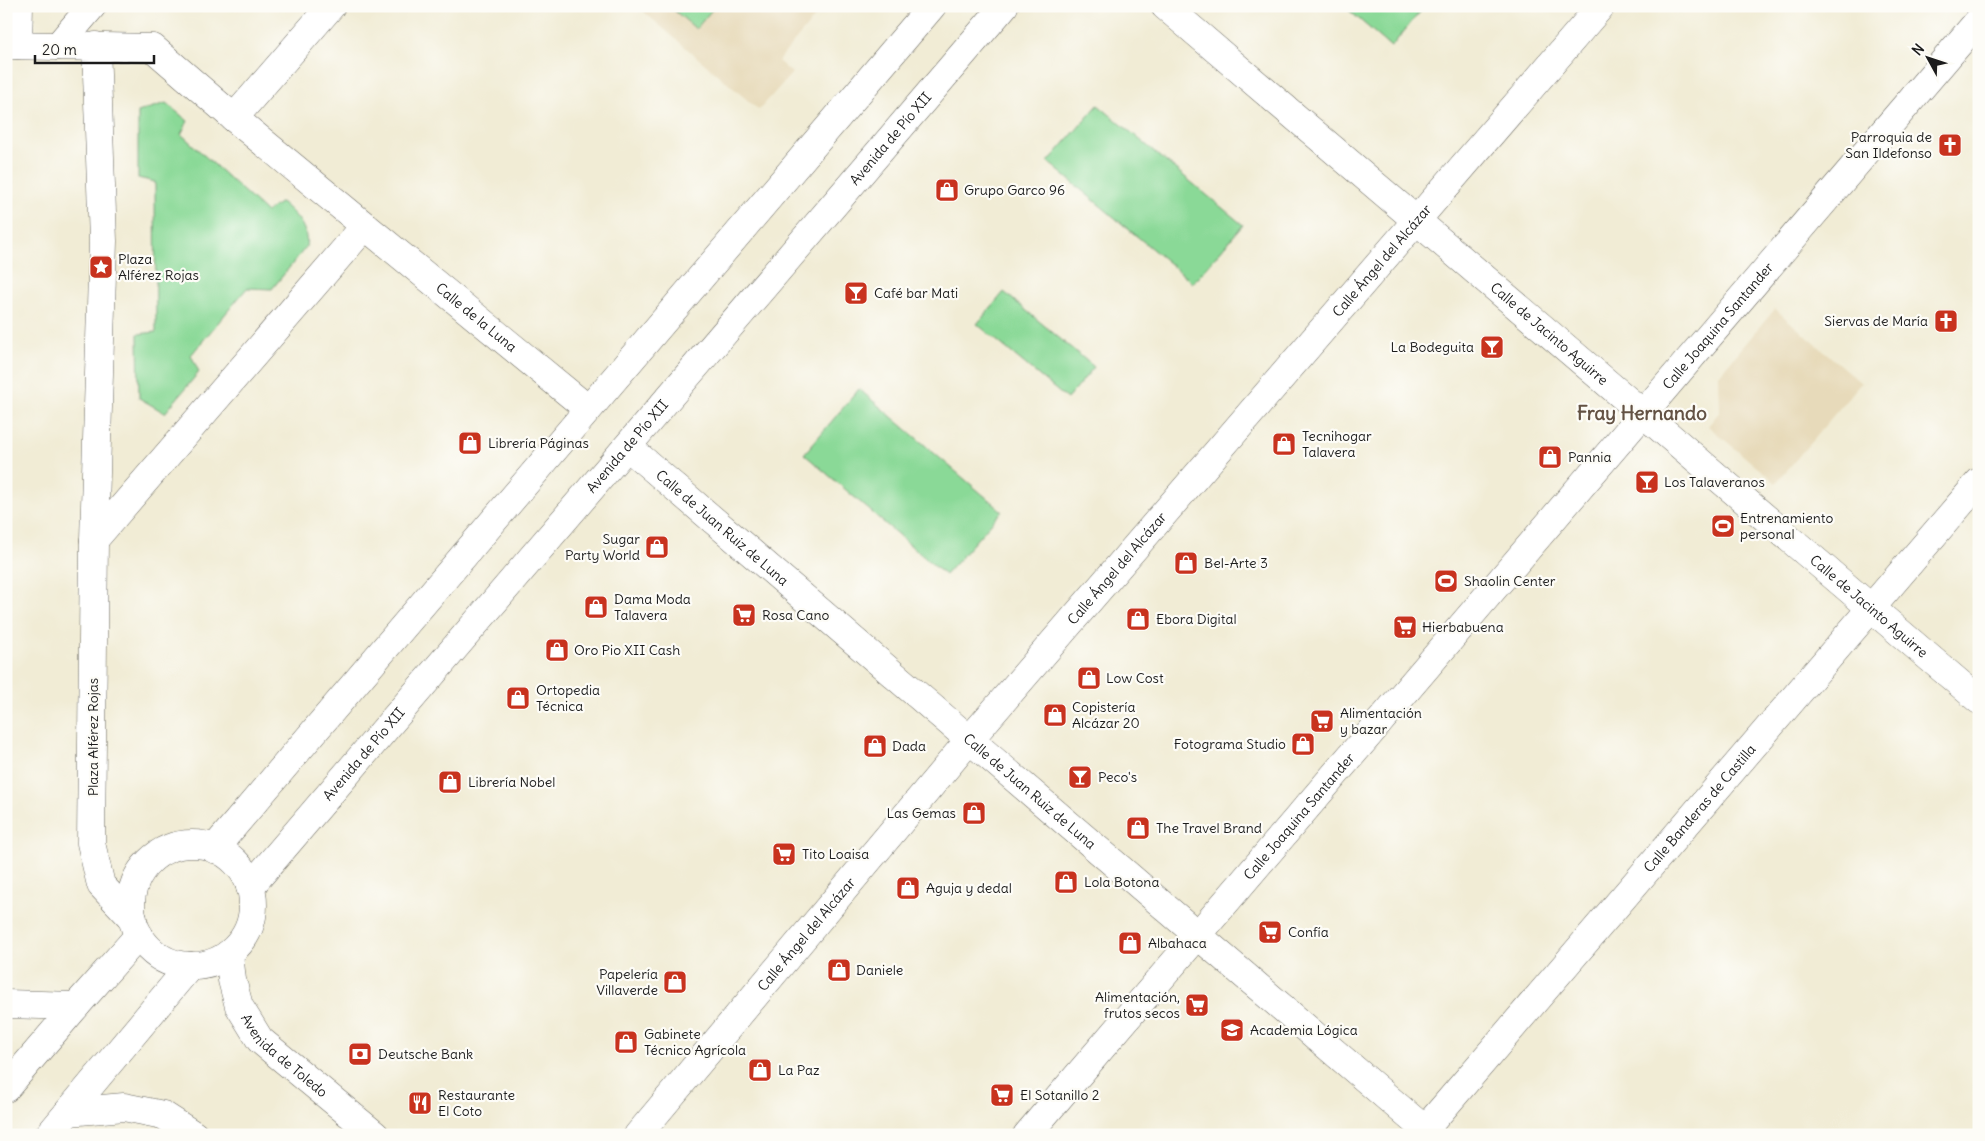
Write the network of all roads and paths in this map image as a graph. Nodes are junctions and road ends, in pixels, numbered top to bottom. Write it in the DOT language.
graph roads {
  1 [pos="19,6"];
  2 [pos="92,6"];
  3 [pos="331,6"];
  4 [pos="932,6"];
  5 [pos="1004,6"];
  6 [pos="1165,6"];
  7 [pos="1601,6"];
  8 [pos="1979,20"];
  9 [pos="12,45"];
  10 [pos="58,46"];
  11 [pos="96,46"];
  12 [pos="234,118"];
  13 [pos="1418,222"];
  14 [pos="365,226"];
  15 [pos="588,409"];
  16 [pos="1642,412"];
  17 [pos="628,447"];
  18 [pos="1979,482"];
  19 [pos="94,540"];
  20 [pos="1871,609"];
  21 [pos="1979,700"];
  22 [pos="970,739"];
  23 [pos="214,849"];
  24 [pos="250,887"];
  25 [pos="136,927"];
  26 [pos="1198,934"];
  27 [pos="229,954"];
  28 [pos="190,966"];
  29 [pos="6,1004"];
  30 [pos="76,1006"];
  31 [pos="6,1088"];
  32 [pos="68,1112"];
  33 [pos="1425,1133"];
  34 [pos="49,1135"];
  35 [pos="194,1135"];
  36 [pos="375,1135"];
  37 [pos="638,1135"];
  38 [pos="1027,1135"];
  1 -- 9 [label="street"];
  2 -- 10 [label="street"];
  3 -- 12 [label="street"];
  4 -- 15 [label="street"];
  5 -- 17 [label="street, Avenida de Pío XII"];
  6 -- 13 [label="street, Calle de Jacinto Aguirre"];
  7 -- 13 [label="street, Calle Ángel del Alcázar"];
  8 -- 16 [label="street, Calle Joaquina Santander"];
  9 -- 10 [label="street"];
  10 -- 11 [label="street"];
  11 -- 12 [label="street"];
  11 -- 19 [label="street, Plaza Alférez Rojas"];
  12 -- 14 [label="street"];
  13 -- 16 [label="street, Calle de Jacinto Aguirre"];
  13 -- 22 [label="street, Calle Ángel del Alcázar"];
  14 -- 15 [label="street, Calle de la Luna"];
  14 -- 19 [label="street"];
  15 -- 23 [label="street"];
  16 -- 20 [label="street, Calle de Jacinto Aguirre"];
  16 -- 26 [label="street, Calle Joaquina Santander"];
  17 -- 22 [label="street, Calle de Juan Ruiz de Luna"];
  17 -- 24 [label="street, Avenida de Pío XII"];
  18 -- 20 [label="street, Calle Banderas de Castilla"];
  19 -- 25 [label="street, Plaza Alférez Rojas"];
  20 -- 21 [label="street, Calle de Jacinto Aguirre"];
  20 -- 33 [label="street, Calle Banderas de Castilla"];
  22 -- 26 [label="street, Calle de Juan Ruiz de Luna"];
  22 -- 37 [label="street, Calle Ángel del Alcázar"];
  23 -- 24 [label="street"];
  23 -- 25 [label="street"];
  24 -- 27 [label="street"];
  25 -- 28 [label="street"];
  25 -- 30 [label="street"];
  26 -- 33 [label="street, Calle de Juan Ruiz de Luna"];
  26 -- 38 [label="street, Calle Joaquina Santander"];
  27 -- 28 [label="street"];
  27 -- 36 [label="street, Avenida de Toledo"];
  28 -- 32 [label="street"];
  29 -- 30 [label="street"];
  30 -- 31 [label="street"];
  32 -- 34 [label="street"];
  32 -- 35 [label="street"];
}
